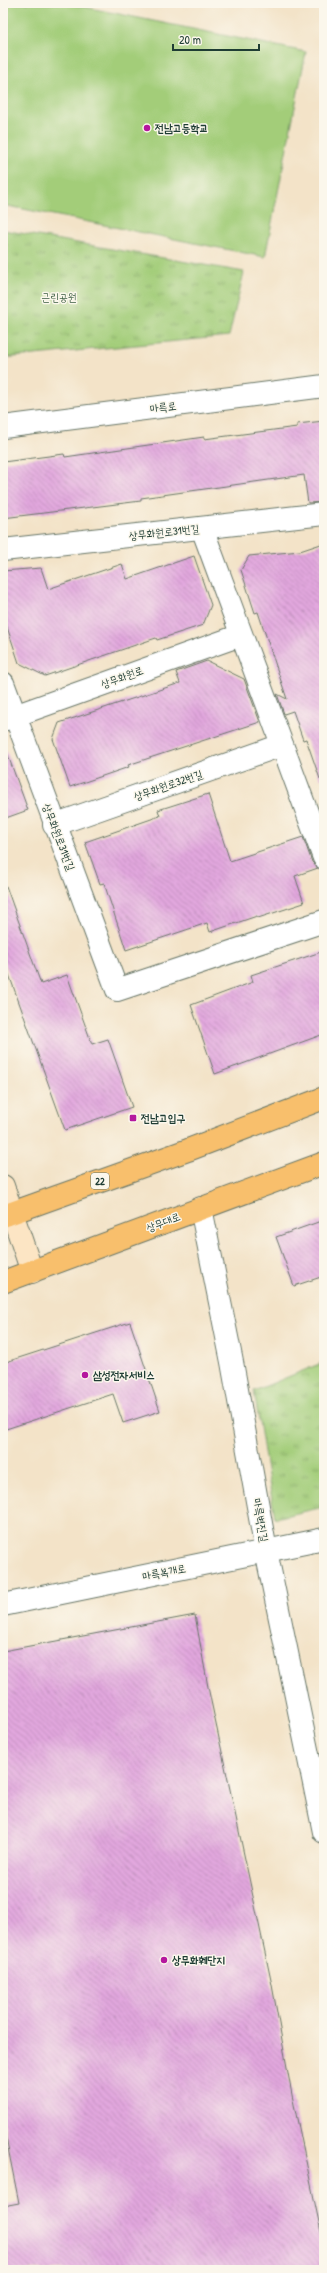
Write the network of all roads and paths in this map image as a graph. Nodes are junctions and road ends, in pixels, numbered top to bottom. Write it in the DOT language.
graph roads {
  1 [pos="324,386"];
  2 [pos="3,427"];
  3 [pos="324,514"];
  4 [pos="202,528"];
  5 [pos="3,550"];
  6 [pos="241,635"];
  7 [pos="3,683"];
  8 [pos="9,718"];
  9 [pos="282,745"];
  10 [pos="54,825"];
  11 [pos="324,858"];
  12 [pos="324,922"];
  13 [pos="324,1098"];
  14 [pos="324,1163"];
  15 [pos="3,1186"];
  16 [pos="201,1208"];
  17 [pos="8,1214"];
  18 [pos="32,1272"];
  19 [pos="3,1282"];
  20 [pos="324,1539"];
  21 [pos="266,1551"];
  22 [pos="3,1605"];
  23 [pos="324,1832"];
  1 -- 2 [label="street, 마륵로"];
  3 -- 4 [label="street, 상무화원로31번길"];
  4 -- 5 [label="street, 상무화원로31번길"];
  4 -- 6 [label="street"];
  6 -- 8 [label="street, 상무화원로"];
  6 -- 9 [label="street"];
  7 -- 8 [label="street, 상무화원로31번길"];
  8 -- 10 [label="street, 상무화원로31번길"];
  9 -- 10 [label="street, 상무화원로32번길"];
  9 -- 11 [label="street"];
  10 -- 12 [label="street, 상무화원로31번길"];
  13 -- 17 [label="main road, 22"];
  14 -- 16 [label="main road, 상무대로"];
  15 -- 17 [label="main road"];
  16 -- 18 [label="main road, 상무대로"];
  16 -- 21 [label="street, 마륵벽진길"];
  17 -- 18 [label="main road"];
  18 -- 19 [label="main road, 상무대로"];
  20 -- 21 [label="street, 마륵복개로"];
  21 -- 22 [label="street, 마륵복개로"];
  21 -- 23 [label="street, 마륵벽진길"];
}
